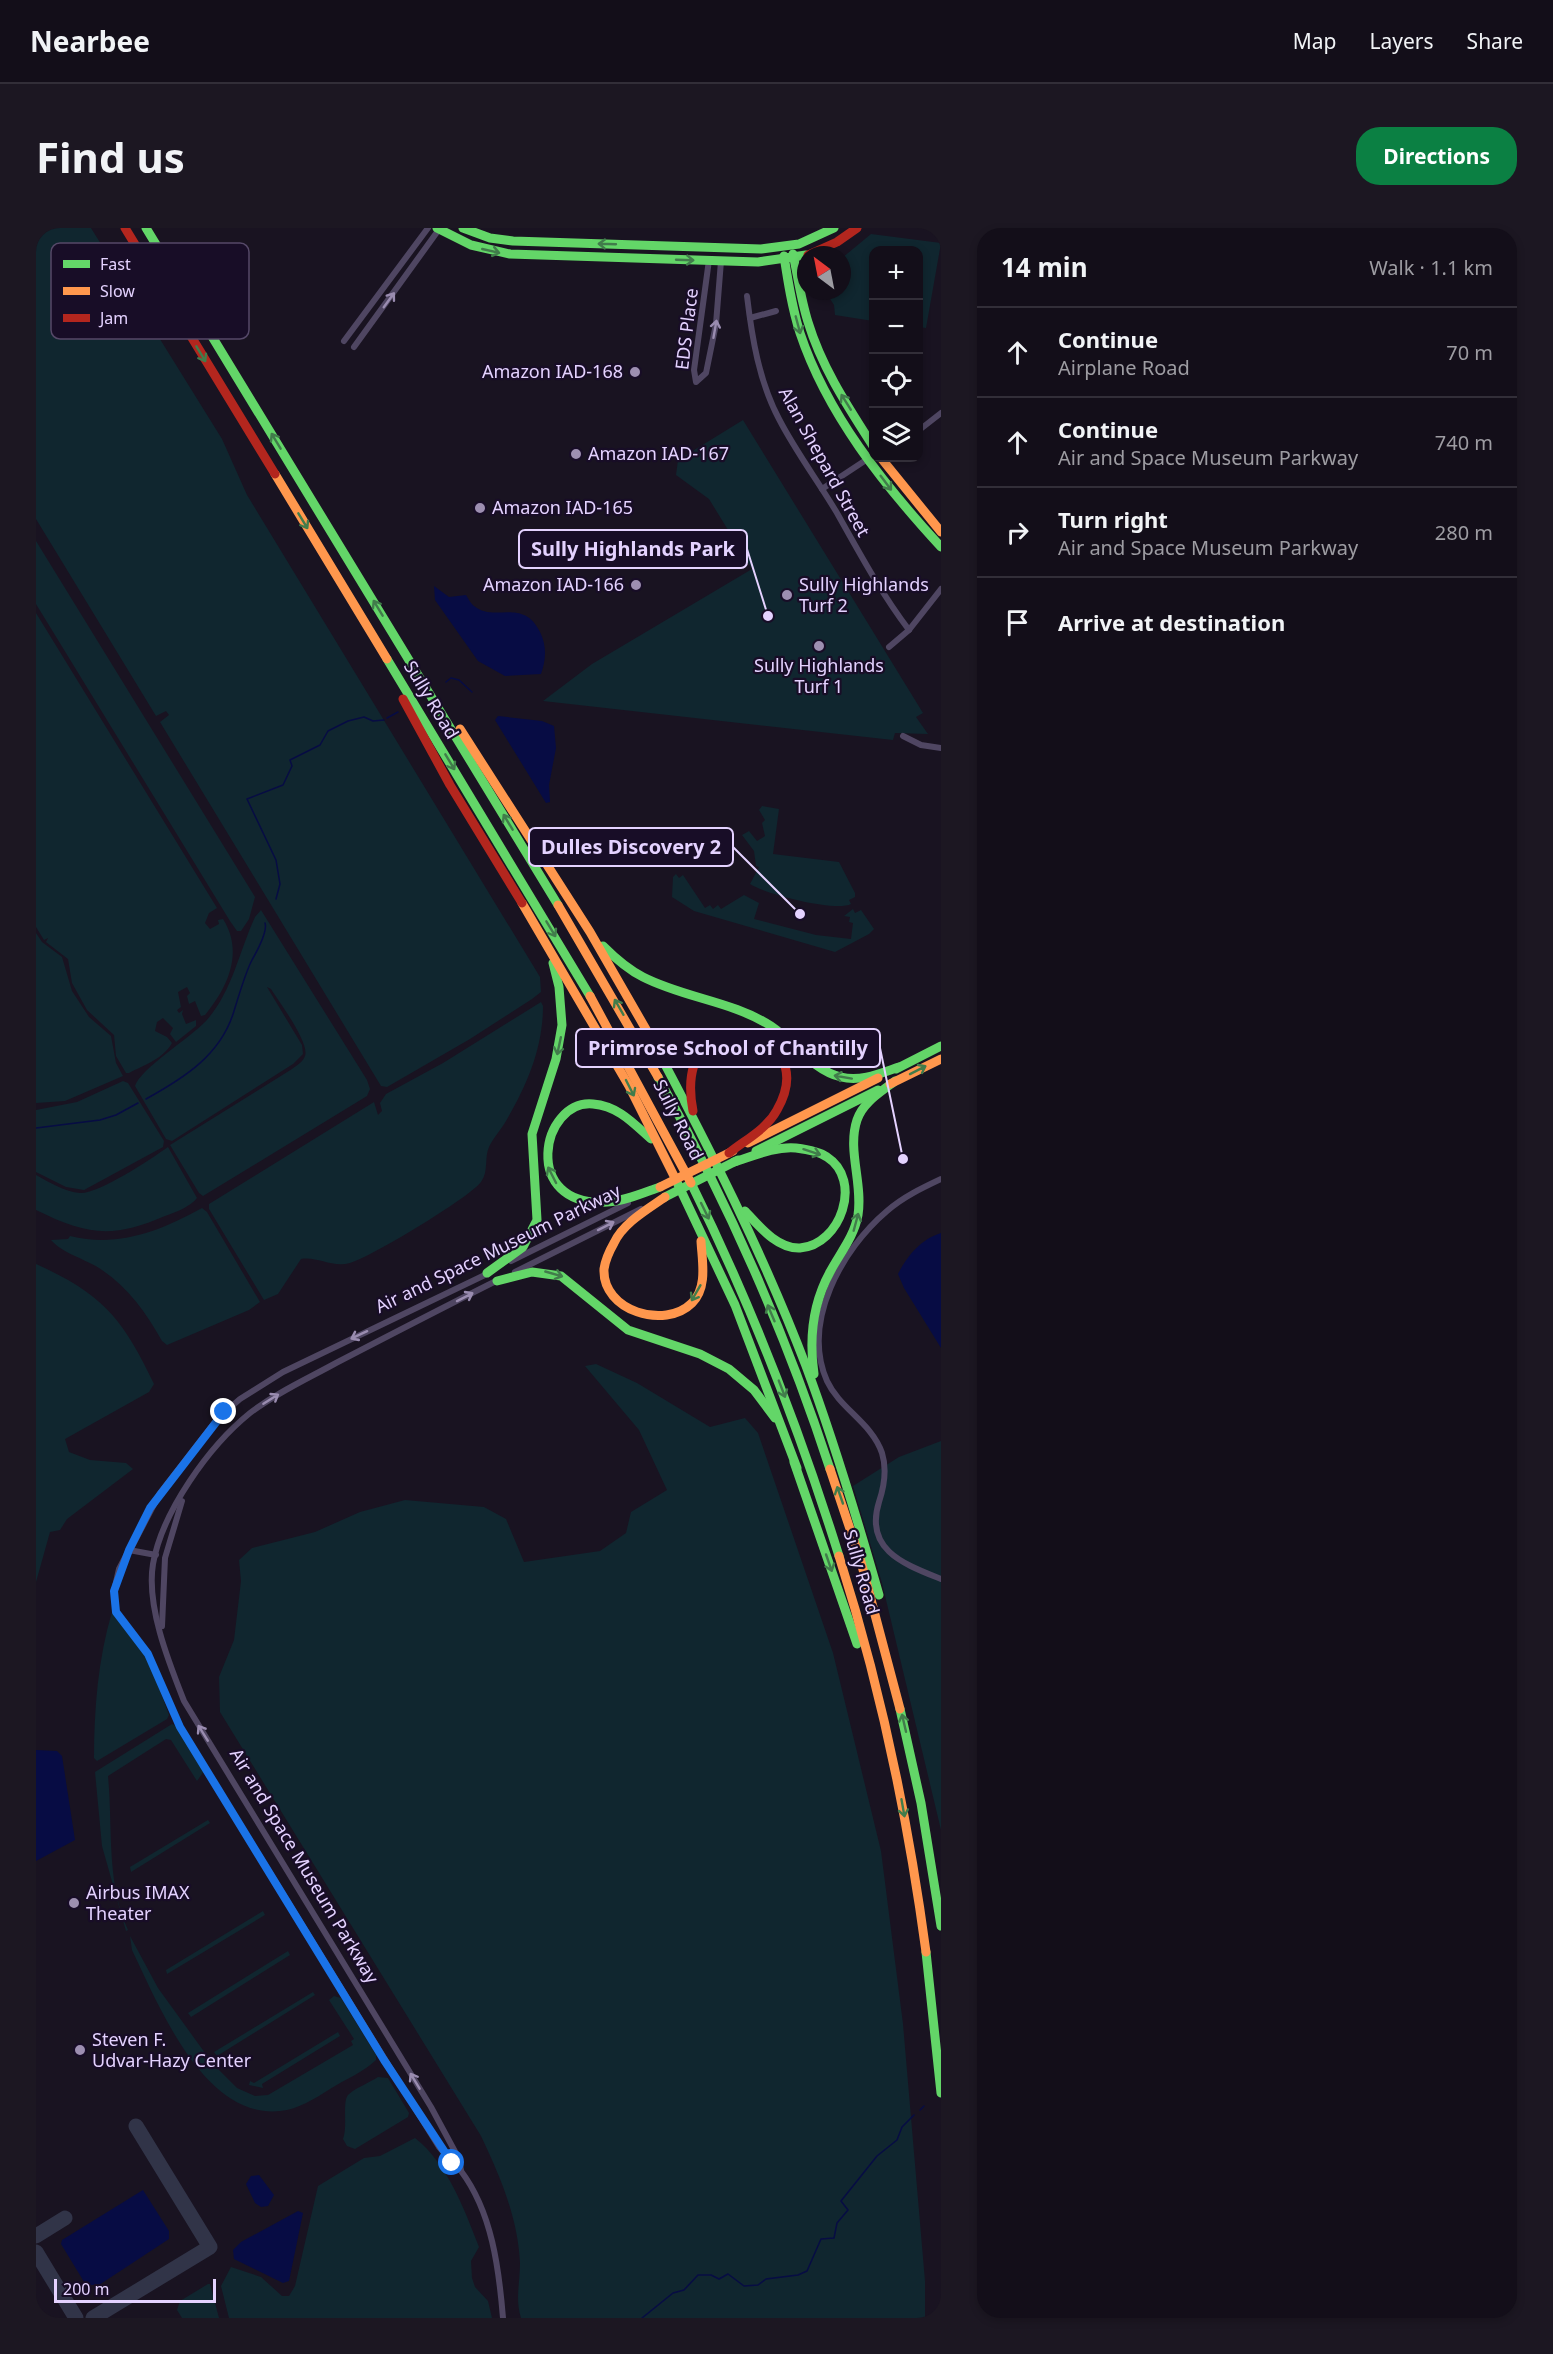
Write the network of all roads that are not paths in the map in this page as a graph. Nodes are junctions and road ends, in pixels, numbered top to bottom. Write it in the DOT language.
graph roads {
  1 [pos="146,228"];
  2 [pos="151,228"];
  3 [pos="428,228"];
  4 [pos="439,228"];
  5 [pos="463,228"];
  6 [pos="834,228"];
  7 [pos="857,228"];
  8 [pos="126,230"];
  9 [pos="134,243"];
  10 [pos="155,243"];
  11 [pos="157,243"];
  12 [pos="828,246"];
  13 [pos="787,247"];
  14 [pos="797,258"];
  15 [pos="709,260"];
  16 [pos="789,260"];
  17 [pos="721,261"];
  18 [pos="747,296"];
  19 [pos="776,311"];
  20 [pos="750,318"];
  21 [pos="192,339"];
  22 [pos="214,339"];
  23 [pos="344,341"];
  24 [pos="354,347"];
  25 [pos="941,413"];
  26 [pos="923,427"];
  27 [pos="869,440"];
  28 [pos="869,458"];
  29 [pos="872,462"];
  30 [pos="885,462"];
  31 [pos="822,489"];
  32 [pos="941,532"];
  33 [pos="941,547"];
  34 [pos="941,589"];
  35 [pos="909,630"];
  36 [pos="376,640"];
  37 [pos="889,647"];
  38 [pos="408,658"];
  39 [pos="903,736"];
  40 [pos="941,748"];
  41 [pos="569,899"];
  42 [pos="526,911"];
  43 [pos="941,1046"];
  44 [pos="941,1059"];
  45 [pos="899,1067"];
  46 [pos="895,1082"];
  47 [pos="699,1129"];
  48 [pos="749,1145"];
  49 [pos="731,1157"];
  50 [pos="713,1159"];
  51 [pos="675,1176"];
  52 [pos="941,1179"];
  53 [pos="660,1187"];
  54 [pos="665,1197"];
  55 [pos="685,1197"];
  56 [pos="488,1274"];
  57 [pos="497,1281"];
  58 [pos="824,1416"];
  59 [pos="797,1468"];
  60 [pos="188,1486"];
  61 [pos="129,1550"];
  62 [pos="156,1555"];
  63 [pos="941,1579"];
  64 [pos="162,1632"];
  65 [pos="891,1672"];
  66 [pos="891,1750"];
  67 [pos="941,1926"];
  68 [pos="941,2093"];
  69 [pos="461,2170"];
  70 [pos="503,2318"];
  1 -- 10 [label="main road, Sully Road"];
  2 -- 11 [label="main road"];
  3 -- 23 [label="street"];
  4 -- 15 [label="main road, one-way"];
  24 -- 4 [label="street, one-way"];
  13 -- 5 [label="main road, one-way"];
  6 -- 13 [label="main road"];
  7 -- 12 [label="main road"];
  8 -- 9 [label="main road, Sully Road, one-way"];
  13 -- 16 [label="main road"];
  14 -- 16 [label="main road"];
  15 -- 17 [label="main road"];
  15 -- 17 [label="street, EDS Place, one-way"];
  16 -- 17 [label="main road"];
  27 -- 16 [label="main road, one-way"];
  16 -- 28 [label="main road, one-way"];
  18 -- 20 [label="street, Alan Shepard Street"];
  19 -- 20 [label="street"];
  20 -- 31 [label="street, Alan Shepard Street"];
  21 -- 36 [label="main road, Sully Road, one-way"];
  38 -- 22 [label="main road, Sully Road, one-way"];
  25 -- 26 [label="street"];
  28 -- 31 [label="street"];
  29 -- 33 [label="main road, one-way"];
  30 -- 32 [label="main road"];
  31 -- 35 [label="street, Alan Shepard Street"];
  34 -- 35 [label="street"];
  35 -- 37 [label="street"];
  36 -- 42 [label="main road"];
  36 -- 66 [label="main road, Sully Road, one-way"];
  38 -- 41 [label="main road"];
  65 -- 38 [label="main road, Sully Road, one-way"];
  39 -- 40 [label="street"];
  45 -- 41 [label="main road, one-way"];
  41 -- 47 [label="main road"];
  42 -- 51 [label="main road, one-way"];
  42 -- 56 [label="main road, one-way"];
  43 -- 45 [label="main road, Air and Space Museum Parkway"];
  46 -- 44 [label="main road, Air and Space Museum Parkway, one-way"];
  45 -- 48 [label="main road, Air and Space Museum Parkway"];
  46 -- 48 [label="main road, Air and Space Museum Parkway"];
  58 -- 46 [label="main road, one-way"];
  47 -- 48 [label="main road"];
  47 -- 50 [label="main road"];
  48 -- 49 [label="main road"];
  48 -- 49 [label="main road, Air and Space Museum Parkway"];
  49 -- 50 [label="main road, one-way"];
  49 -- 53 [label="main road, Air and Space Museum Parkway"];
  49 -- 54 [label="main road, Air and Space Museum Parkway"];
  50 -- 58 [label="main road"];
  53 -- 51 [label="main road, one-way"];
  51 -- 55 [label="main road"];
  52 -- 63 [label="street"];
  53 -- 56 [label="street, Air and Space Museum Parkway"];
  55 -- 54 [label="main road, one-way"];
  57 -- 54 [label="street, Air and Space Museum Parkway, one-way"];
  55 -- 59 [label="main road"];
  56 -- 61 [label="street, Air and Space Museum Parkway, one-way"];
  57 -- 59 [label="main road, one-way"];
  60 -- 57 [label="street, Air and Space Museum Parkway, one-way"];
  58 -- 65 [label="main road"];
  59 -- 66 [label="main road, one-way"];
  60 -- 62 [label="street, Air and Space Museum Parkway"];
  60 -- 64 [label="street, Air and Space Museum Parkway"];
  61 -- 62 [label="street"];
  61 -- 69 [label="street, Air and Space Museum Parkway"];
  62 -- 64 [label="street, Air and Space Museum Parkway"];
  69 -- 64 [label="street, Air and Space Museum Parkway, one-way"];
  67 -- 65 [label="main road, Sully Road, one-way"];
  66 -- 68 [label="main road, Sully Road, one-way"];
  69 -- 70 [label="street, Air and Space Museum Parkway"];
}
